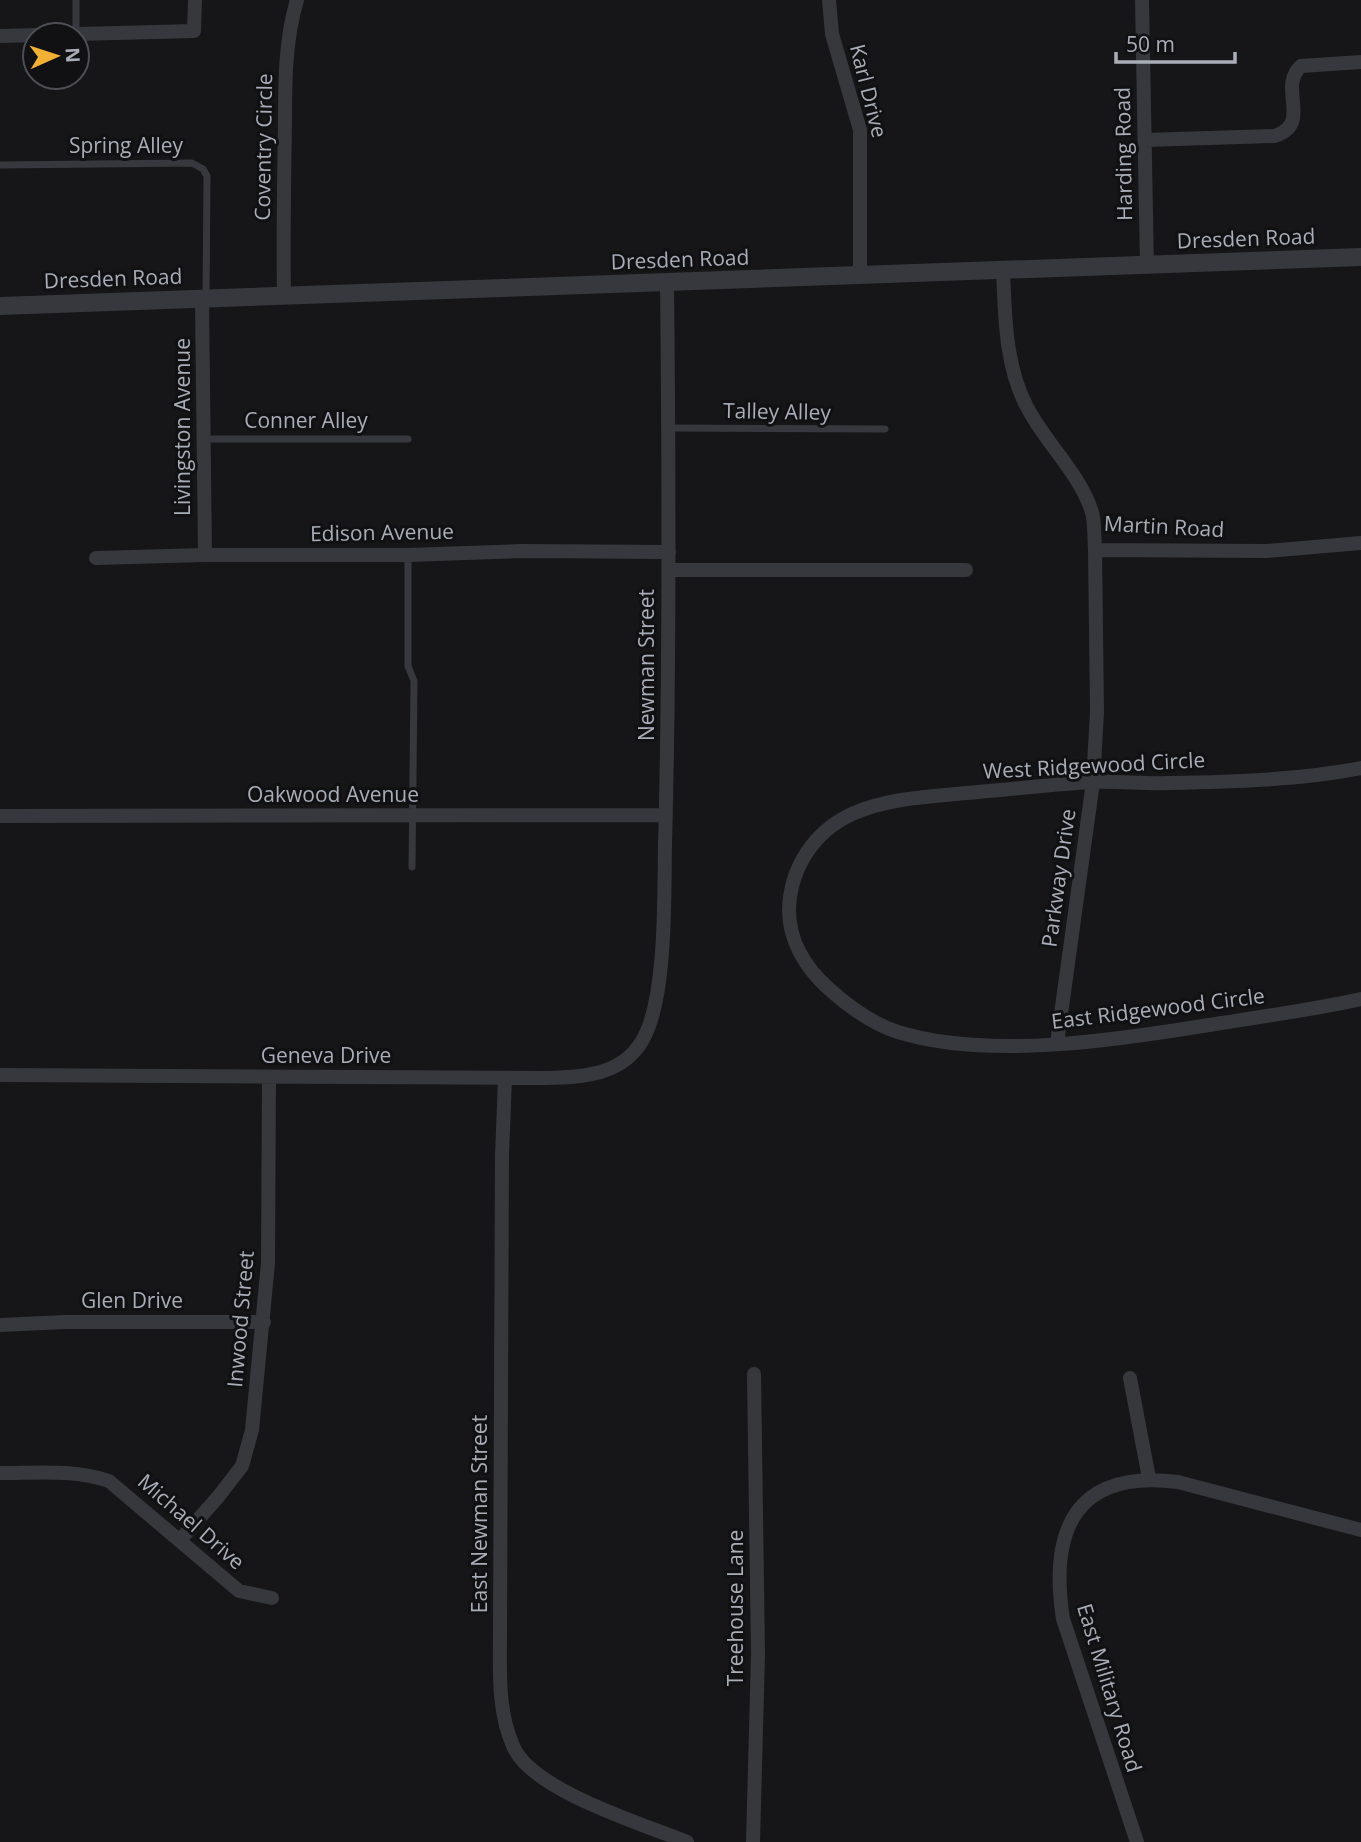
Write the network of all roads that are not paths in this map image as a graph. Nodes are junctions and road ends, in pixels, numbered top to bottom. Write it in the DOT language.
graph roads {
  1 [pos="76,0"];
  2 [pos="195,0"];
  3 [pos="297,0"];
  4 [pos="829,0"];
  5 [pos="1142,0"];
  6 [pos="76,21"];
  7 [pos="91,34"];
  8 [pos="21,35"];
  9 [pos="0,36"];
  10 [pos="1361,62"];
  11 [pos="1145,140"];
  12 [pos="0,165"];
  13 [pos="1361,257"];
  14 [pos="1147,266"];
  15 [pos="1003,270"];
  16 [pos="860,276"];
  17 [pos="667,284"];
  18 [pos="284,296"];
  19 [pos="204,299"];
  20 [pos="0,306"];
  21 [pos="668,428"];
  22 [pos="885,429"];
  23 [pos="203,439"];
  24 [pos="408,439"];
  25 [pos="1361,543"];
  26 [pos="1095,550"];
  27 [pos="669,552"];
  28 [pos="205,555"];
  29 [pos="408,555"];
  30 [pos="96,558"];
  31 [pos="669,570"];
  32 [pos="965,570"];
  33 [pos="1361,768"];
  34 [pos="1093,782"];
  35 [pos="666,815"];
  36 [pos="0,816"];
  37 [pos="413,817"];
  38 [pos="412,867"];
  39 [pos="790,893"];
  40 [pos="1361,999"];
  41 [pos="641,1043"];
  42 [pos="1057,1043"];
  43 [pos="0,1074"];
  44 [pos="269,1077"];
  45 [pos="505,1078"];
  46 [pos="264,1322"];
  47 [pos="0,1325"];
  48 [pos="754,1374"];
  49 [pos="1130,1378"];
  50 [pos="0,1473"];
  51 [pos="1149,1478"];
  52 [pos="1361,1530"];
  53 [pos="180,1540"];
  54 [pos="272,1598"];
  55 [pos="687,1842"];
  56 [pos="754,1842"];
  57 [pos="1137,1842"];
  1 -- 6 [label="lane"];
  2 -- 7 [label="street"];
  3 -- 18 [label="street, Coventry Circle"];
  4 -- 16 [label="street, Karl Drive"];
  5 -- 11 [label="street, Harding Road"];
  8 -- 9 [label="street"];
  10 -- 11 [label="street"];
  11 -- 14 [label="street, Harding Road"];
  12 -- 19 [label="lane, Spring Alley"];
  13 -- 14 [label="street, Dresden Road"];
  14 -- 15 [label="street, Dresden Road"];
  15 -- 16 [label="street, Dresden Road"];
  15 -- 26 [label="street, Martin Road"];
  16 -- 17 [label="street, Dresden Road"];
  17 -- 18 [label="street, Dresden Road"];
  17 -- 21 [label="street, Newman Street"];
  18 -- 19 [label="street, Dresden Road"];
  19 -- 20 [label="street, Dresden Road"];
  19 -- 23 [label="street, Livingston Avenue"];
  21 -- 22 [label="lane, Talley Alley"];
  21 -- 27 [label="street, Newman Street"];
  23 -- 24 [label="lane, Conner Alley"];
  23 -- 28 [label="street, Livingston Avenue"];
  25 -- 26 [label="street, Martin Road"];
  26 -- 34 [label="street, Parkway Drive"];
  27 -- 29 [label="street, Edison Avenue"];
  27 -- 31 [label="street, Newman Street"];
  28 -- 29 [label="street, Edison Avenue"];
  28 -- 30 [label="street, Edison Avenue"];
  29 -- 37 [label="lane"];
  31 -- 32 [label="street"];
  31 -- 35 [label="street, Newman Street"];
  33 -- 34 [label="street, West Ridgewood Circle"];
  34 -- 39 [label="street, West Ridgewood Circle"];
  34 -- 42 [label="street, Parkway Drive"];
  35 -- 37 [label="street, Oakwood Avenue"];
  35 -- 41 [label="street, Newman Street"];
  36 -- 37 [label="street, Oakwood Avenue"];
  37 -- 38 [label="lane"];
  39 -- 42 [label="street, East Ridgewood Circle"];
  40 -- 42 [label="street, East Ridgewood Circle"];
  41 -- 45 [label="street, Geneva Drive"];
  43 -- 44 [label="street, Geneva Drive"];
  44 -- 45 [label="street, Geneva Drive"];
  44 -- 46 [label="street, Inwood Street"];
  45 -- 55 [label="street, East Newman Street"];
  46 -- 47 [label="street, Glen Drive"];
  46 -- 53 [label="street, Inwood Street"];
  48 -- 56 [label="street, Treehouse Lane"];
  49 -- 51 [label="street"];
  50 -- 53 [label="street, Michael Drive"];
  51 -- 52 [label="street, East Military Road"];
  51 -- 57 [label="street, East Military Road"];
  53 -- 54 [label="street, Michael Drive"];
}
